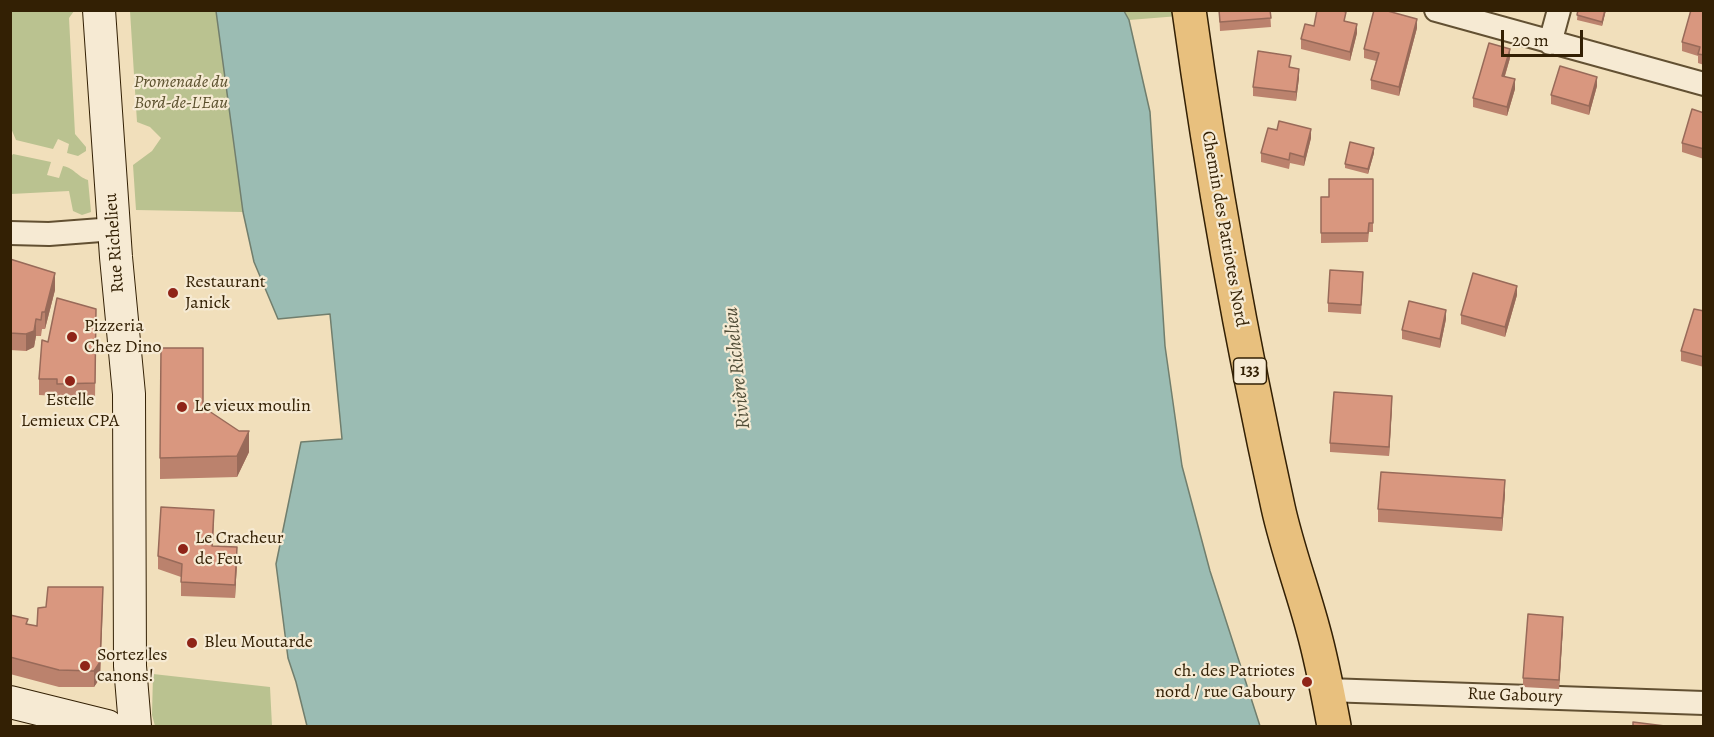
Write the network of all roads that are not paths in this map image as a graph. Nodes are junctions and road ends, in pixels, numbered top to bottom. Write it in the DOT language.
graph roads {
  1 [pos="99,10"];
  2 [pos="1189,10"];
  3 [pos="1436,10"];
  4 [pos="1559,10"];
  5 [pos="1550,43"];
  6 [pos="1704,84"];
  7 [pos="114,229"];
  8 [pos="10,233"];
  9 [pos="1327,690"];
  10 [pos="10,702"];
  11 [pos="1704,703"];
  12 [pos="124,726"];
  13 [pos="1334,726"];
  1 -- 7 [label="main road, Rue Richelieu"];
  2 -- 9 [label="main road, Chemin des Patriotes Nord / 133"];
  3 -- 5 [label="street"];
  4 -- 5 [label="street"];
  5 -- 6 [label="street"];
  7 -- 8 [label="street"];
  7 -- 12 [label="main road, Rue Richelieu"];
  9 -- 11 [label="street, Rue Gaboury"];
  9 -- 13 [label="main road, Chemin des Patriotes Nord / 133"];
  10 -- 12 [label="main road"];
}
